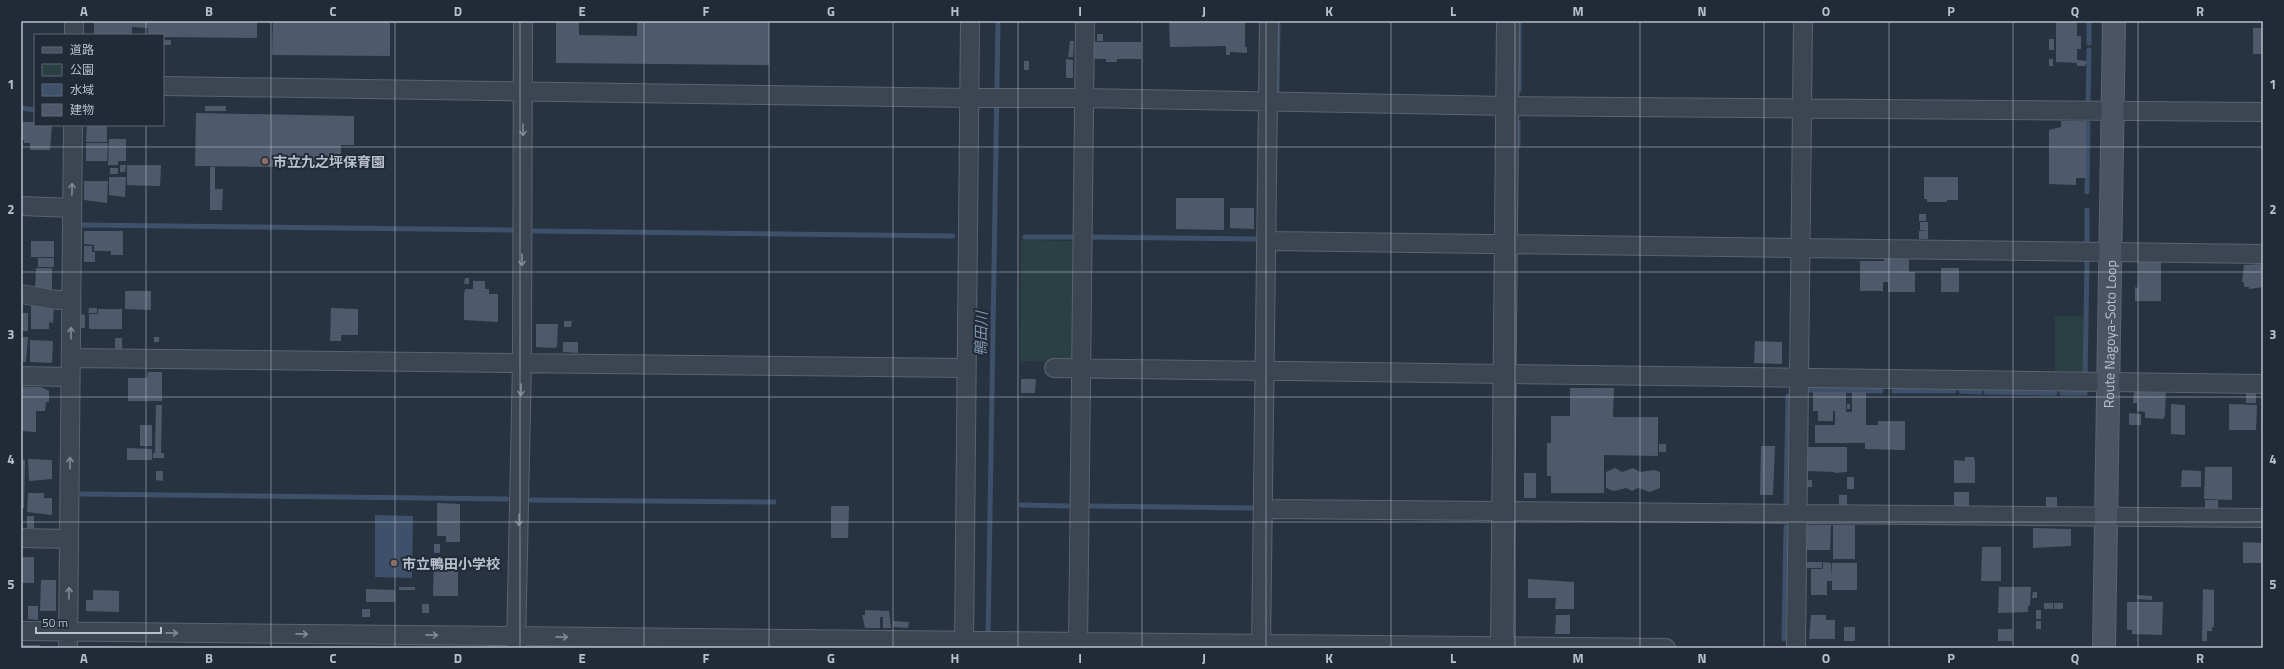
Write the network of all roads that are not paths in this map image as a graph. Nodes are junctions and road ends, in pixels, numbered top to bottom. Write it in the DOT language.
graph roads {
  1 [pos="74,21"];
  2 [pos="523,21"];
  3 [pos="970,21"];
  4 [pos="1085,21"];
  5 [pos="1269,21"];
  6 [pos="1508,21"];
  7 [pos="1804,21"];
  8 [pos="2114,21"];
  9 [pos="74,34"];
  10 [pos="164,86"];
  11 [pos="523,91"];
  12 [pos="974,98"];
  13 [pos="1084,98"];
  14 [pos="1268,101"];
  15 [pos="1508,106"];
  16 [pos="1802,108"];
  17 [pos="2112,111"];
  18 [pos="2263,112"];
  19 [pos="73,126"];
  20 [pos="21,206"];
  21 [pos="72,208"];
  22 [pos="1266,241"];
  23 [pos="1506,245"];
  24 [pos="1801,249"];
  25 [pos="2111,252"];
  26 [pos="2263,254"];
  27 [pos="21,294"];
  28 [pos="71,299"];
  29 [pos="71,358"];
  30 [pos="522,363"];
  31 [pos="966,368"];
  32 [pos="1054,368"];
  33 [pos="1081,369"];
  34 [pos="1265,371"];
  35 [pos="1505,375"];
  36 [pos="21,376"];
  37 [pos="70,377"];
  38 [pos="1799,379"];
  39 [pos="2109,383"];
  40 [pos="2263,384"];
  41 [pos="1263,509"];
  42 [pos="1503,510"];
  43 [pos="1798,512"];
  44 [pos="2106,517"];
  45 [pos="2263,518"];
  46 [pos="21,538"];
  47 [pos="69,539"];
  48 [pos="21,631"];
  49 [pos="68,640"];
  50 [pos="516,642"];
  51 [pos="967,644"];
  52 [pos="1078,644"];
  53 [pos="1261,645"];
  54 [pos="1502,647"];
  55 [pos="1666,648"];
  56 [pos="1796,648"];
  57 [pos="2104,648"];
  1 -- 9 [label="street"];
  2 -- 11 [label="street"];
  3 -- 12 [label="street"];
  4 -- 13 [label="street"];
  5 -- 14 [label="street"];
  6 -- 15 [label="street"];
  7 -- 16 [label="street"];
  8 -- 17 [label="main road, Route Nagoya-Soto Loop"];
  10 -- 11 [label="street"];
  11 -- 12 [label="street"];
  11 -- 30 [label="street, one-way"];
  12 -- 13 [label="street"];
  12 -- 31 [label="street"];
  13 -- 14 [label="street"];
  13 -- 33 [label="street"];
  14 -- 15 [label="street"];
  14 -- 22 [label="street"];
  15 -- 16 [label="street"];
  15 -- 23 [label="street"];
  16 -- 17 [label="street"];
  16 -- 24 [label="street"];
  17 -- 18 [label="street"];
  17 -- 25 [label="main road, Route Nagoya-Soto Loop"];
  21 -- 19 [label="street, one-way"];
  20 -- 21 [label="street"];
  21 -- 28 [label="street"];
  22 -- 23 [label="street"];
  22 -- 34 [label="street"];
  23 -- 24 [label="street"];
  23 -- 35 [label="street"];
  24 -- 25 [label="street"];
  24 -- 38 [label="street"];
  25 -- 26 [label="street"];
  25 -- 39 [label="main road, Route Nagoya-Soto Loop"];
  27 -- 28 [label="street"];
  29 -- 28 [label="street, one-way"];
  29 -- 30 [label="street"];
  29 -- 37 [label="street"];
  30 -- 31 [label="street"];
  30 -- 50 [label="street, one-way"];
  31 -- 51 [label="street"];
  32 -- 33 [label="street"];
  33 -- 34 [label="street"];
  33 -- 52 [label="street"];
  34 -- 35 [label="street"];
  34 -- 41 [label="street"];
  35 -- 38 [label="street"];
  35 -- 42 [label="street"];
  36 -- 37 [label="street"];
  47 -- 37 [label="street, one-way"];
  38 -- 39 [label="street"];
  38 -- 43 [label="street"];
  39 -- 40 [label="street"];
  39 -- 44 [label="main road, Route Nagoya-Soto Loop"];
  41 -- 42 [label="street"];
  41 -- 53 [label="street"];
  42 -- 43 [label="street"];
  42 -- 54 [label="street"];
  43 -- 44 [label="street"];
  43 -- 56 [label="street"];
  44 -- 45 [label="street"];
  44 -- 57 [label="main road, Route Nagoya-Soto Loop"];
  46 -- 47 [label="street"];
  49 -- 47 [label="street, one-way"];
  48 -- 49 [label="street"];
  49 -- 50 [label="street, one-way"];
  50 -- 51 [label="street, one-way"];
  51 -- 52 [label="street"];
  52 -- 53 [label="street"];
  53 -- 54 [label="street"];
  54 -- 55 [label="street"];
}
